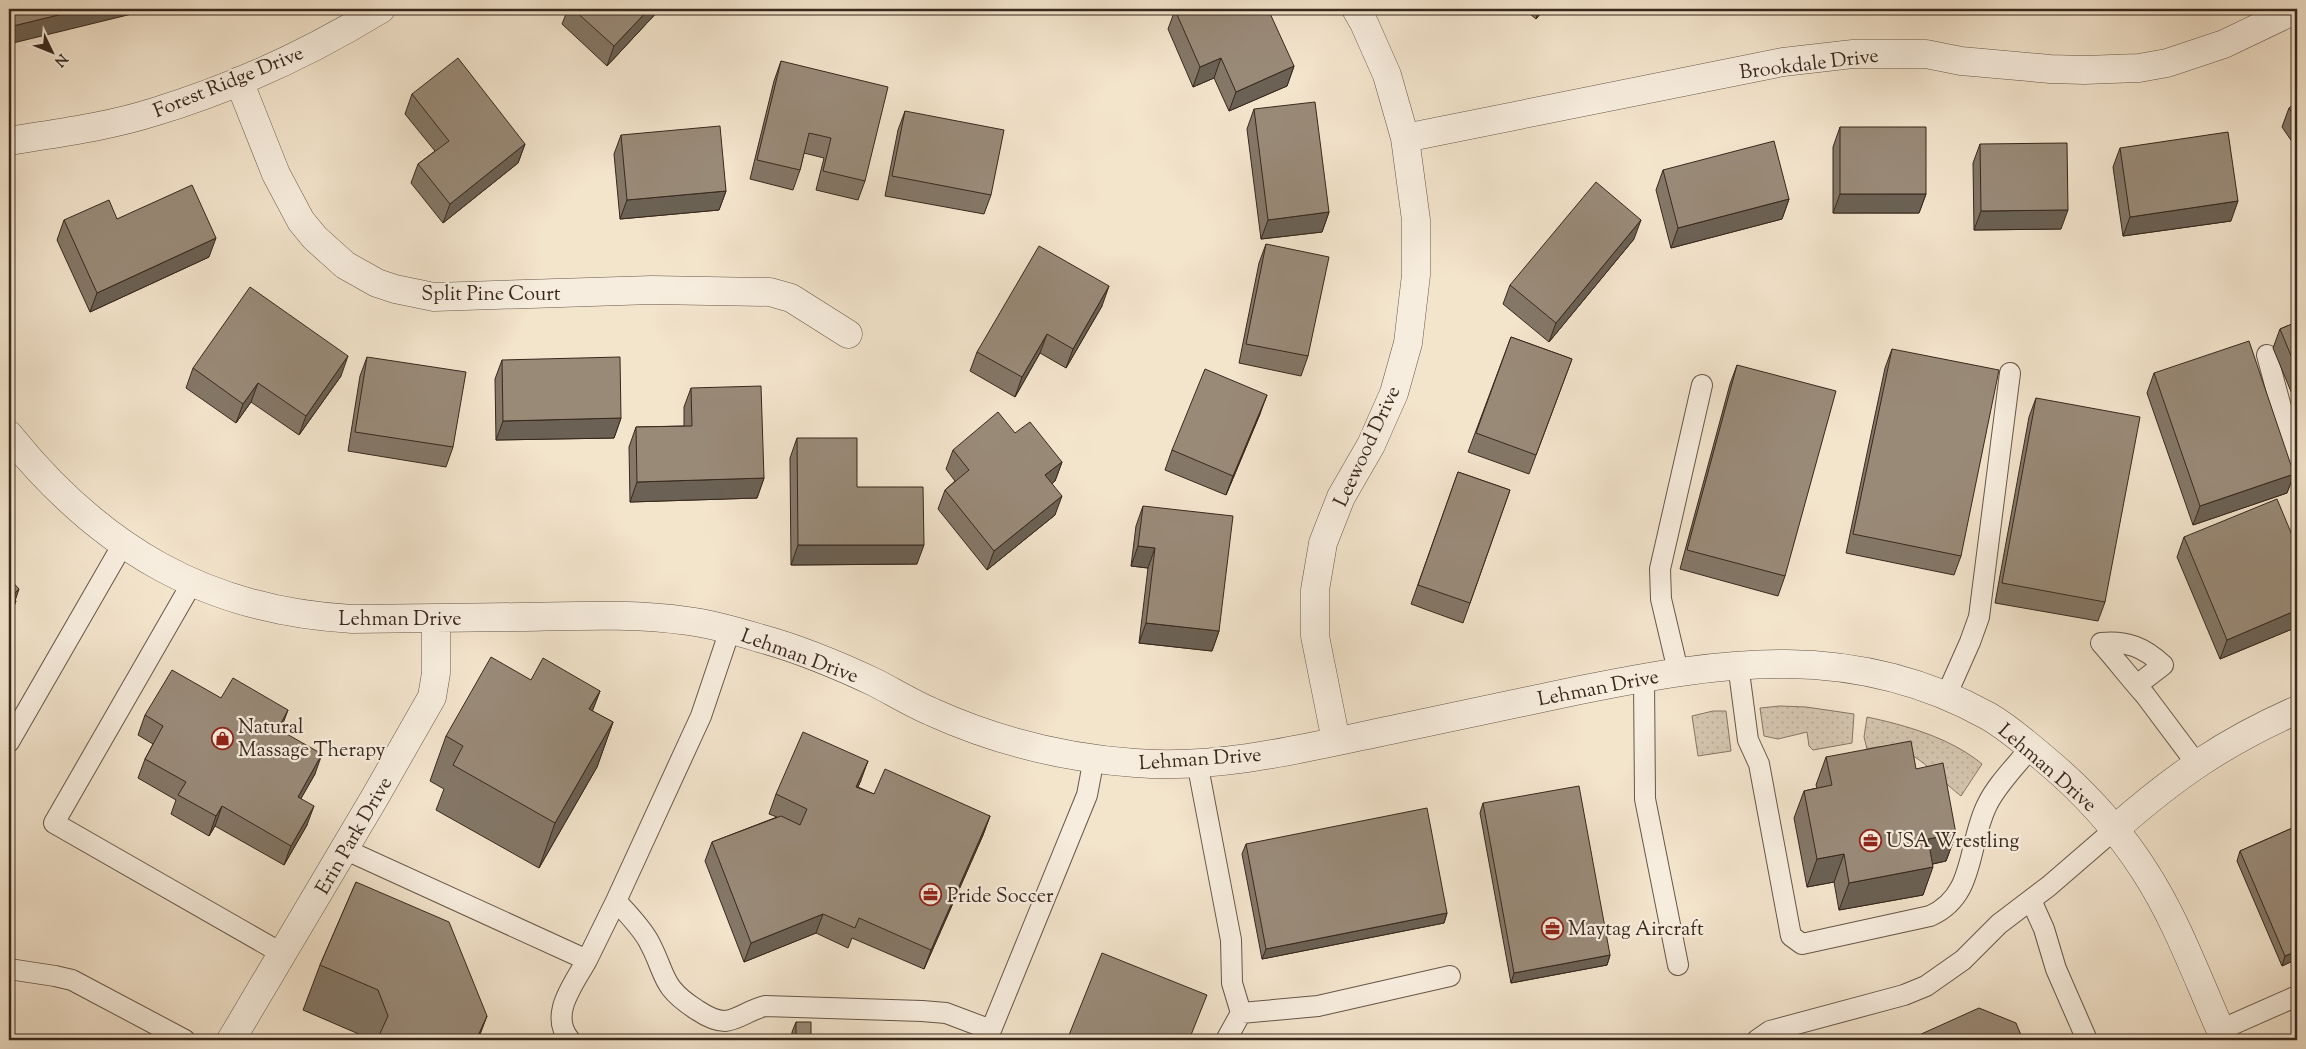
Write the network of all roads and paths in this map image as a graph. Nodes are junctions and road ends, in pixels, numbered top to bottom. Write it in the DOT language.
graph roads {
  1 [pos="381,9"];
  2 [pos="1356,9"];
  3 [pos="2297,9"];
  4 [pos="239,81"];
  5 [pos="1405,138"];
  6 [pos="9,141"];
  7 [pos="848,334"];
  8 [pos="2267,354"];
  9 [pos="2010,373"];
  10 [pos="1702,385"];
  11 [pos="9,435"];
  12 [pos="2297,467"];
  13 [pos="123,544"];
  14 [pos="192,582"];
  15 [pos="436,618"];
  16 [pos="730,630"];
  17 [pos="1738,664"];
  18 [pos="1678,671"];
  19 [pos="1644,677"];
  20 [pos="2137,685"];
  21 [pos="1946,696"];
  22 [pos="2297,710"];
  23 [pos="1336,741"];
  24 [pos="9,742"];
  25 [pos="2031,748"];
  26 [pos="1094,758"];
  27 [pos="1197,762"];
  28 [pos="2196,764"];
  29 [pos="2115,829"];
  30 [pos="344,849"];
  31 [pos="2031,900"];
  32 [pos="616,901"];
  33 [pos="283,954"];
  34 [pos="587,960"];
  35 [pos="1678,965"];
  36 [pos="9,969"];
  37 [pos="1450,976"];
  38 [pos="2297,996"];
  39 [pos="1240,1013"];
  40 [pos="989,1035"];
  41 [pos="2223,1035"];
  42 [pos="185,1040"];
  43 [pos="231,1040"];
  44 [pos="570,1040"];
  45 [pos="1226,1040"];
  46 [pos="1757,1040"];
  47 [pos="2088,1040"];
  1 -- 4 [label="street, Forest Ridge Drive"];
  2 -- 5 [label="street, Leewood Drive"];
  3 -- 5 [label="street, Brookdale Drive"];
  4 -- 6 [label="street, Forest Ridge Drive"];
  4 -- 7 [label="street, Split Pine Court"];
  5 -- 23 [label="street, Leewood Drive"];
  8 -- 12 [label="lane"];
  9 -- 21 [label="lane"];
  10 -- 18 [label="lane"];
  11 -- 13 [label="street, Lehman Drive"];
  13 -- 14 [label="street, Lehman Drive"];
  13 -- 24 [label="lane"];
  14 -- 15 [label="street, Lehman Drive"];
  14 -- 33 [label="lane"];
  15 -- 16 [label="street, Lehman Drive"];
  15 -- 30 [label="street, Erin Park Drive"];
  16 -- 26 [label="street, Lehman Drive"];
  16 -- 32 [label="lane"];
  17 -- 18 [label="street, Lehman Drive"];
  17 -- 21 [label="street, Lehman Drive"];
  17 -- 25 [label="lane"];
  18 -- 19 [label="street, Lehman Drive"];
  19 -- 23 [label="street, Lehman Drive"];
  19 -- 35 [label="lane"];
  20 -- 28 [label="lane"];
  21 -- 25 [label="street, Lehman Drive"];
  22 -- 28 [label="street"];
  23 -- 27 [label="street, Lehman Drive"];
  25 -- 29 [label="street, Lehman Drive"];
  26 -- 27 [label="street, Lehman Drive"];
  26 -- 40 [label="lane"];
  27 -- 39 [label="lane"];
  28 -- 29 [label="street"];
  29 -- 31 [label="lane"];
  29 -- 41 [label="street, Lehman Drive"];
  30 -- 33 [label="street, Erin Park Drive"];
  30 -- 34 [label="lane"];
  31 -- 46 [label="lane"];
  31 -- 47 [label="lane"];
  32 -- 34 [label="lane"];
  32 -- 40 [label="lane"];
  33 -- 43 [label="street, Erin Park Drive"];
  34 -- 44 [label="lane"];
  36 -- 42 [label="lane"];
  37 -- 39 [label="lane"];
  38 -- 41 [label="lane"];
  39 -- 45 [label="lane"];
}
